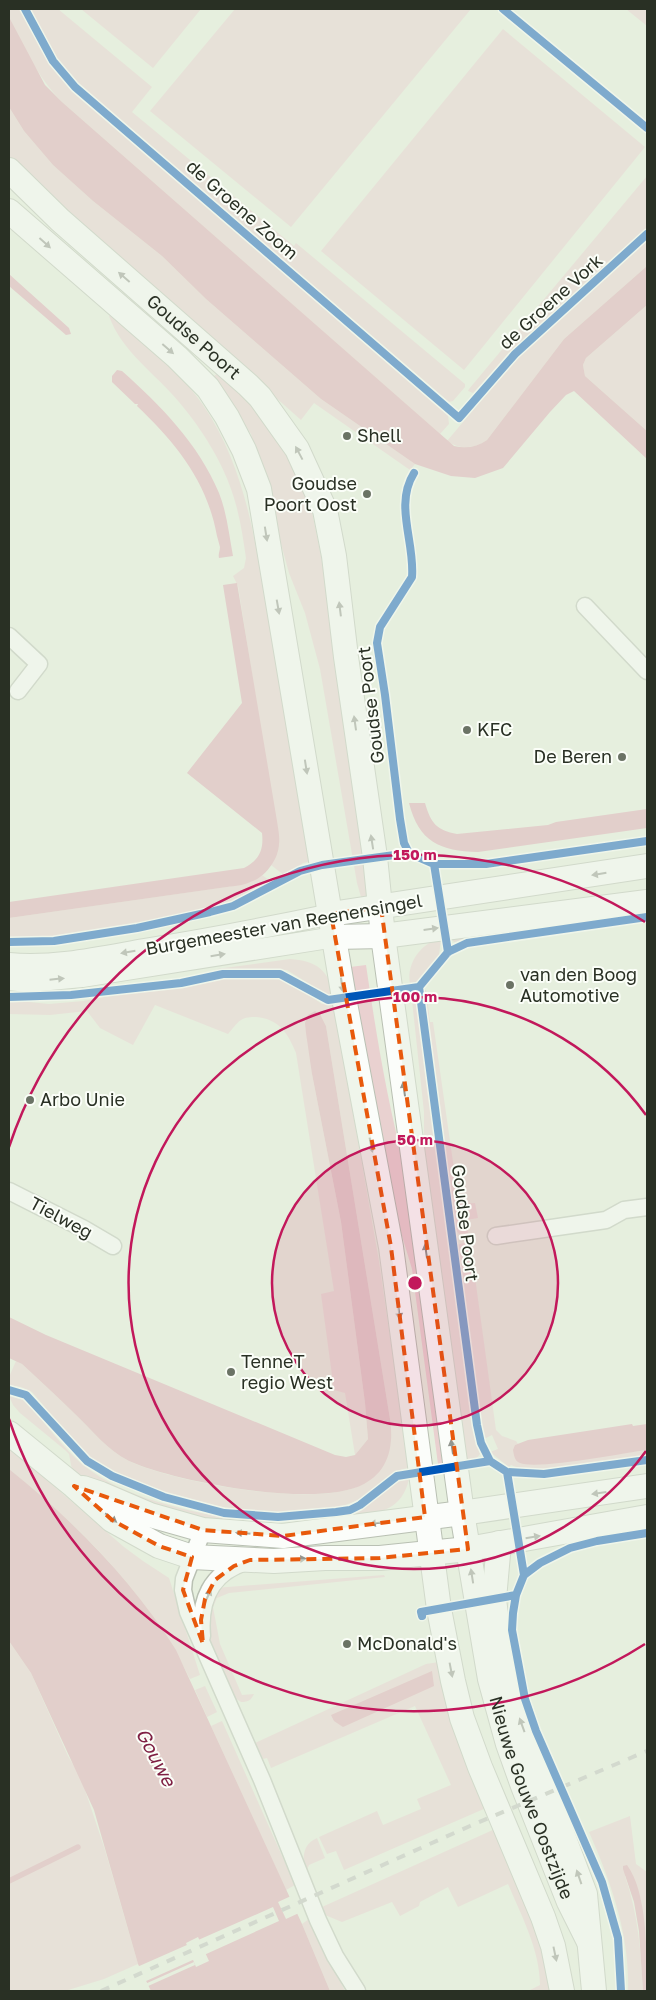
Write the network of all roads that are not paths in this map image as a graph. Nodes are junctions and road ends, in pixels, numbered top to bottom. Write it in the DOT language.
graph roads {
  1 [pos="9,170"];
  2 [pos="9,210"];
  3 [pos="584,606"];
  4 [pos="9,636"];
  5 [pos="647,671"];
  6 [pos="18,691"];
  7 [pos="647,866"];
  8 [pos="647,902"];
  9 [pos="381,907"];
  10 [pos="331,914"];
  11 [pos="383,936"];
  12 [pos="335,937"];
  13 [pos="9,962"];
  14 [pos="9,980"];
  15 [pos="9,1191"];
  16 [pos="647,1207"];
  17 [pos="496,1236"];
  18 [pos="114,1246"];
  19 [pos="9,1433"];
  20 [pos="74,1486"];
  21 [pos="647,1486"];
  22 [pos="462,1513"];
  23 [pos="426,1517"];
  24 [pos="647,1518"];
  25 [pos="203,1530"];
  26 [pos="499,1543"];
  27 [pos="468,1549"];
  28 [pos="431,1553"];
  29 [pos="192,1557"];
  30 [pos="250,1560"];
  31 [pos="203,1644"];
  32 [pos="590,1942"];
  33 [pos="357,1991"];
  34 [pos="562,1991"];
  35 [pos="594,1991"];
  9 -- 1 [label="main road, Goudse Poort, one-way"];
  2 -- 10 [label="main road, Goudse Poort, one-way"];
  3 -- 5 [label="street"];
  4 -- 6 [label="street"];
  7 -- 9 [label="main road, Burgemeester van Reenensingel, one-way"];
  11 -- 8 [label="main road, Burgemeester van Reenensingel, one-way"];
  9 -- 10 [label="main road, Burgemeester van Reenensingel"];
  9 -- 11 [label="main road, Goudse Poort"];
  10 -- 12 [label="main road, Goudse Poort"];
  10 -- 13 [label="street, Burgemeester van Reenensingel, one-way"];
  11 -- 12 [label="main road, Burgemeester van Reenensingel"];
  22 -- 11 [label="main road, Goudse Poort, one-way"];
  14 -- 12 [label="street, Burgemeester van Reenensingel, one-way"];
  12 -- 23 [label="main road, Goudse Poort, one-way"];
  15 -- 18 [label="street, Tielweg"];
  16 -- 17 [label="street"];
  19 -- 20 [label="main road"];
  20 -- 25 [label="main road"];
  20 -- 29 [label="main road, one-way"];
  21 -- 22 [label="main road, one-way"];
  22 -- 23 [label="main road"];
  22 -- 27 [label="main road, Goudse Poort"];
  23 -- 25 [label="main road, one-way"];
  23 -- 28 [label="main road, Nieuwe Gouwe Oostzijde"];
  26 -- 24 [label="main road, one-way"];
  25 -- 29 [label="street"];
  26 -- 27 [label="main road"];
  32 -- 26 [label="main road, one-way"];
  27 -- 28 [label="main road"];
  32 -- 27 [label="main road, Nieuwe Gouwe Oostzijde, one-way"];
  30 -- 28 [label="main road, one-way"];
  28 -- 34 [label="main road, Nieuwe Gouwe Oostzijde, one-way"];
  29 -- 30 [label="main road"];
  29 -- 31 [label="street"];
  31 -- 30 [label="street, one-way"];
  31 -- 33 [label="street"];
  32 -- 35 [label="main road, Nieuwe Gouwe Oostzijde"];
}
